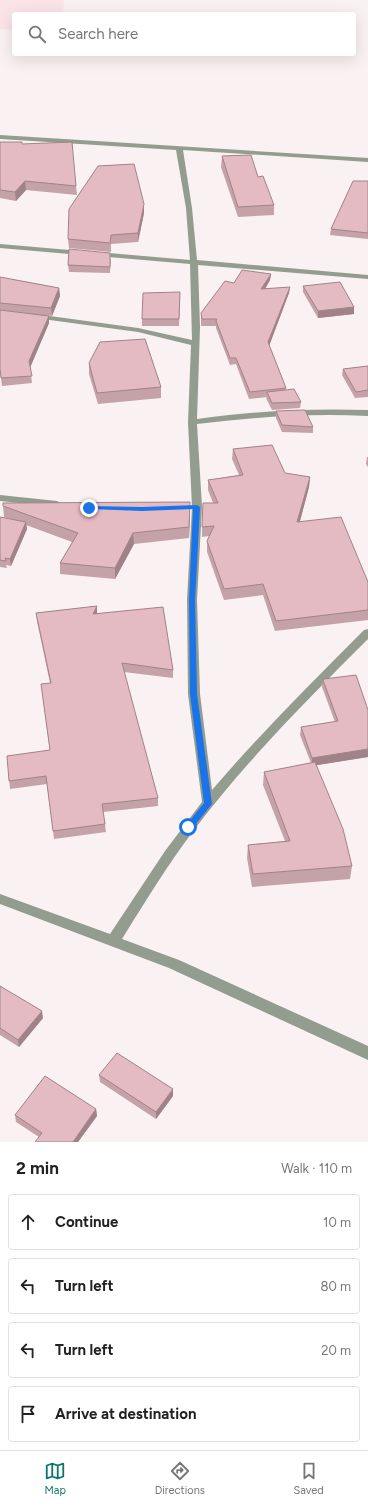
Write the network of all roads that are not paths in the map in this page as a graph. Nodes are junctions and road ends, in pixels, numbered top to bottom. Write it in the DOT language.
graph roads {
  1 [pos="0,137"];
  2 [pos="179,148"];
  3 [pos="368,160"];
  4 [pos="0,246"];
  5 [pos="194,262"];
  6 [pos="368,277"];
  7 [pos="30,316"];
  8 [pos="195,343"];
  9 [pos="368,413"];
  10 [pos="192,422"];
  11 [pos="0,498"];
  12 [pos="66,505"];
  13 [pos="368,633"];
  14 [pos="208,804"];
  15 [pos="0,899"];
  16 [pos="113,941"];
  17 [pos="368,1053"];
  1 -- 2 [label="street"];
  2 -- 3 [label="street"];
  2 -- 5 [label="street"];
  4 -- 5 [label="street"];
  5 -- 6 [label="street"];
  5 -- 8 [label="street"];
  7 -- 8 [label="street"];
  8 -- 10 [label="street"];
  9 -- 10 [label="street"];
  10 -- 14 [label="street"];
  11 -- 12 [label="street"];
  13 -- 14 [label="street"];
  14 -- 16 [label="street"];
  15 -- 16 [label="street"];
  16 -- 17 [label="street"];
}
